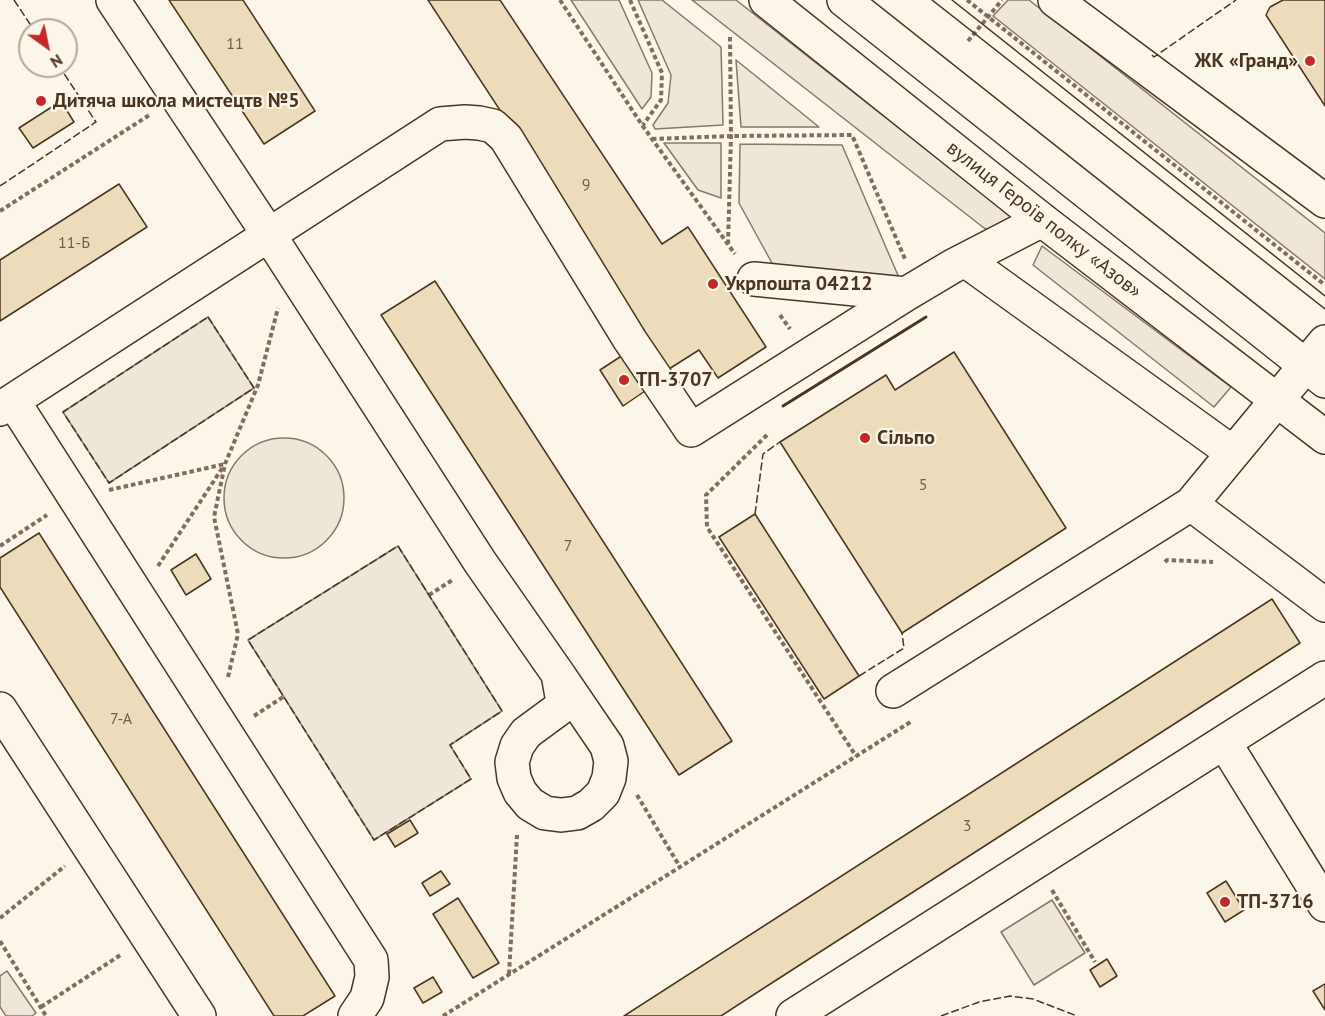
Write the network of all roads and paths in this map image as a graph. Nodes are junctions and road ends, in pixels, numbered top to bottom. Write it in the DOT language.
graph roads {
  1 [pos="113,0"];
  2 [pos="560,0"];
  3 [pos="630,0"];
  4 [pos="766,0"];
  5 [pos="844,0"];
  6 [pos="967,0"];
  7 [pos="1002,0"];
  8 [pos="1055,0"];
  9 [pos="988,16"];
  10 [pos="730,37"];
  11 [pos="968,41"];
  12 [pos="154,112"];
  13 [pos="642,125"];
  14 [pos="731,136"];
  15 [pos="652,139"];
  16 [pos="1325,201"];
  17 [pos="0,212"];
  18 [pos="1042,220"];
  19 [pos="269,235"];
  20 [pos="728,245"];
  21 [pos="964,260"];
  22 [pos="288,265"];
  23 [pos="754,279"];
  24 [pos="1325,285"];
  25 [pos="911,291"];
  26 [pos="809,355"];
  27 [pos="1319,363"];
  28 [pos="1277,399"];
  29 [pos="6,405"];
  30 [pos="767,435"];
  31 [pos="1325,437"];
  32 [pos="1233,453"];
  33 [pos="225,464"];
  34 [pos="1191,504"];
  35 [pos="1213,562"];
  36 [pos="1157,566"];
  37 [pos="135,592"];
  38 [pos="1325,605"];
  39 [pos="558,674"];
  40 [pos="1325,678"];
  41 [pos="893,691"];
  42 [pos="0,709"];
  43 [pos="916,718"];
  44 [pos="218,721"];
  45 [pos="538,723"];
  46 [pos="602,739"];
  47 [pos="1224,742"];
  48 [pos="856,756"];
  49 [pos="520,792"];
  50 [pos="89,847"];
  51 [pos="1035,863"];
  52 [pos="680,867"];
  53 [pos="1325,904"];
  54 [pos="0,918"];
  55 [pos="148,937"];
  56 [pos="0,941"];
  57 [pos="1095,962"];
  58 [pos="509,974"];
  59 [pos="41,1007"];
  60 [pos="46,1016"];
  61 [pos="199,1016"];
  62 [pos="355,1016"];
  63 [pos="443,1016"];
  64 [pos="793,1016"];
  1 -- 19 [label="main road"];
  2 -- 13 [label="path"];
  3 -- 13 [label="path"];
  4 -- 18 [label="main road, вулиця Героїв полку «Азов»"];
  5 -- 27 [label="main road"];
  6 -- 9 [label="path"];
  7 -- 9 [label="path"];
  8 -- 16 [label="main road"];
  9 -- 11 [label="path"];
  9 -- 24 [label="path"];
  10 -- 14 [label="path"];
  12 -- 17 [label="path"];
  13 -- 15 [label="path"];
  14 -- 15 [label="path"];
  14 -- 20 [label="path"];
  14 -- 25 [label="path"];
  15 -- 20 [label="path"];
  18 -- 21 [label="main road"];
  18 -- 28 [label="main road, вулиця Героїв полку «Азов»"];
  19 -- 22 [label="main road"];
  19 -- 26 [label="main road"];
  19 -- 29 [label="main road"];
  20 -- 23 [label="path"];
  21 -- 25 [label="main road"];
  21 -- 32 [label="main road"];
  22 -- 33 [label="path"];
  22 -- 39 [label="main road"];
  23 -- 25 [label="main road"];
  23 -- 26 [label="path"];
  25 -- 26 [label="main road"];
  27 -- 28 [label="main road"];
  28 -- 31 [label="main road, вулиця Героїв полку «Азов»"];
  28 -- 32 [label="main road"];
  29 -- 37 [label="main road"];
  30 -- 48 [label="path"];
  32 -- 34 [label="main road"];
  33 -- 37 [label="path"];
  33 -- 44 [label="path"];
  34 -- 38 [label="main road"];
  34 -- 41 [label="main road"];
  35 -- 36 [label="path"];
  37 -- 44 [label="main road"];
  39 -- 45 [label="main road"];
  39 -- 46 [label="main road"];
  40 -- 47 [label="main road"];
  42 -- 50 [label="main road"];
  43 -- 48 [label="path"];
  44 -- 62 [label="main road"];
  45 -- 46 [label="main road"];
  45 -- 49 [label="main road"];
  46 -- 49 [label="main road"];
  46 -- 52 [label="path"];
  47 -- 51 [label="main road"];
  47 -- 53 [label="main road"];
  48 -- 52 [label="path"];
  49 -- 58 [label="path"];
  50 -- 54 [label="path"];
  50 -- 55 [label="main road"];
  51 -- 57 [label="path"];
  51 -- 64 [label="main road"];
  52 -- 58 [label="path"];
  55 -- 59 [label="path"];
  55 -- 61 [label="main road"];
  56 -- 59 [label="path"];
  58 -- 63 [label="path"];
  59 -- 60 [label="path"];
}
